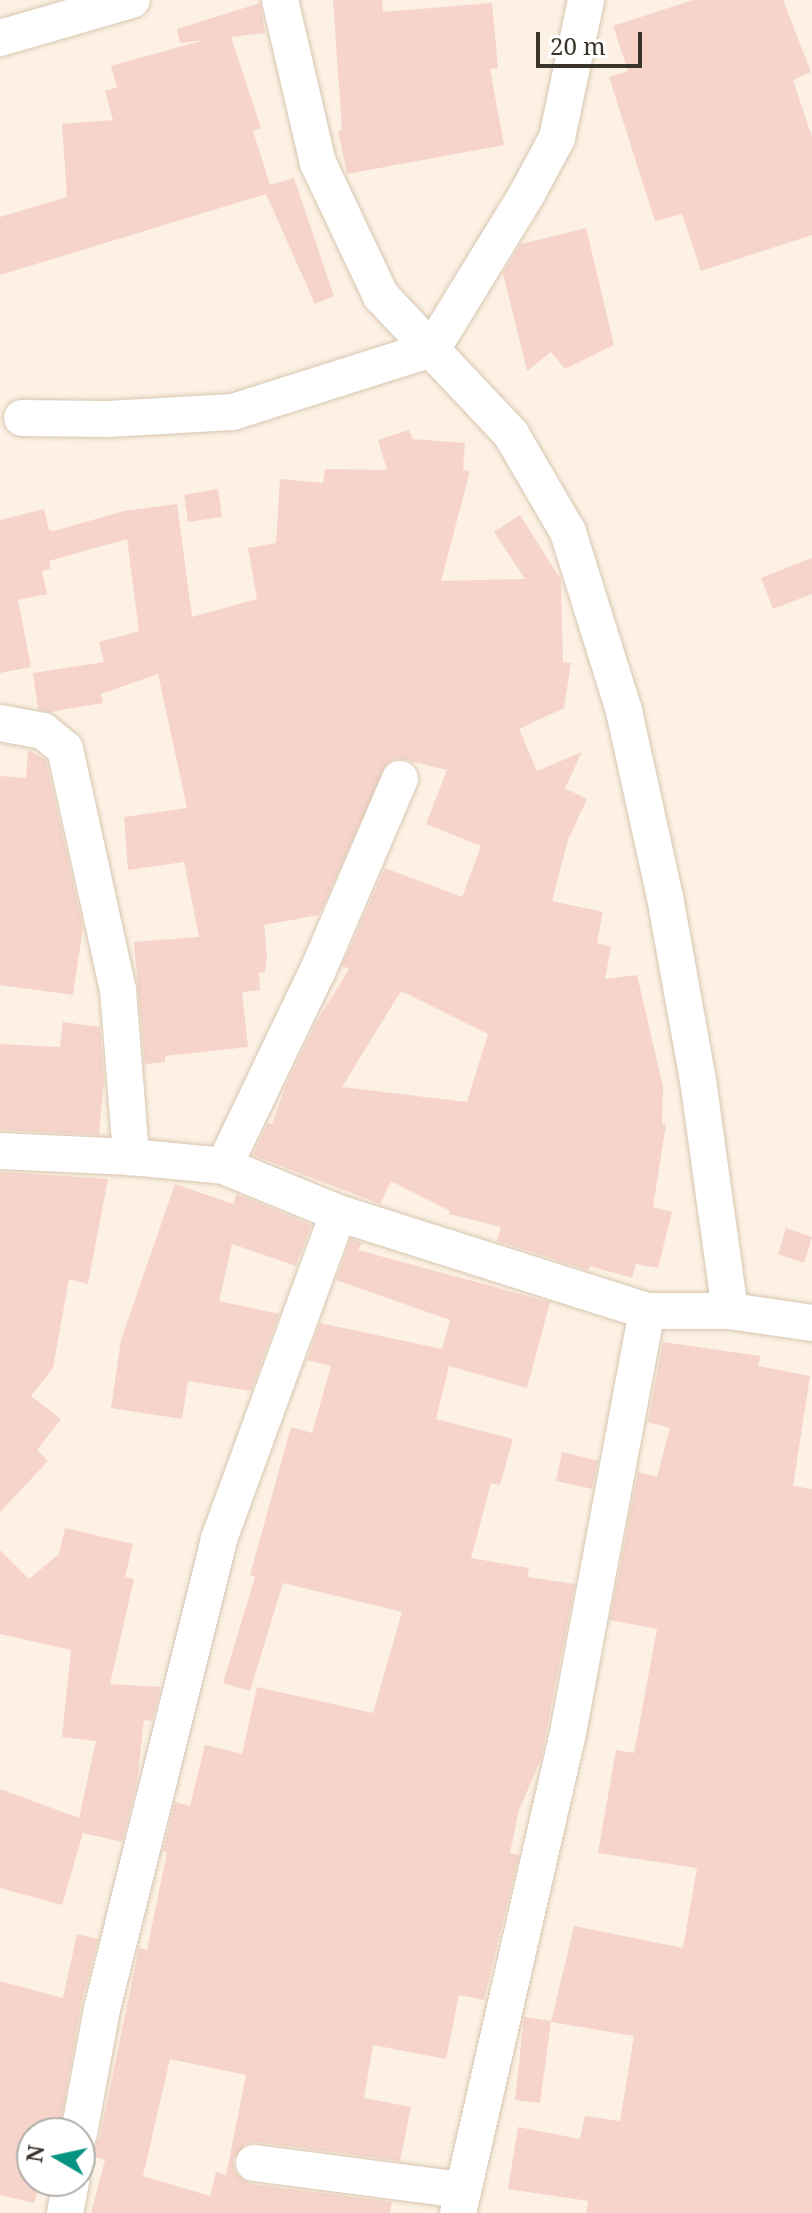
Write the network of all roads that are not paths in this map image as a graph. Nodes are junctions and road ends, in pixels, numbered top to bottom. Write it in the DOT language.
graph roads {
  1 [pos="132,0"];
  2 [pos="280,0"];
  3 [pos="586,0"];
  4 [pos="0,38"];
  5 [pos="432,349"];
  6 [pos="22,418"];
  7 [pos="0,723"];
  8 [pos="400,779"];
  9 [pos="0,1151"];
  10 [pos="131,1157"];
  11 [pos="224,1166"];
  12 [pos="338,1213"];
  13 [pos="647,1311"];
  14 [pos="730,1311"];
  15 [pos="812,1323"];
  16 [pos="82,2117"];
  17 [pos="254,2163"];
  18 [pos="460,2202"];
  1 -- 4 [label="street"];
  2 -- 5 [label="street"];
  3 -- 5 [label="street"];
  5 -- 6 [label="street"];
  5 -- 14 [label="street"];
  7 -- 10 [label="street"];
  8 -- 11 [label="street"];
  9 -- 10 [label="street"];
  10 -- 11 [label="street"];
  11 -- 12 [label="street"];
  12 -- 13 [label="street"];
  12 -- 16 [label="street"];
  13 -- 14 [label="street"];
  13 -- 18 [label="street"];
  14 -- 15 [label="street"];
  17 -- 18 [label="street"];
}
